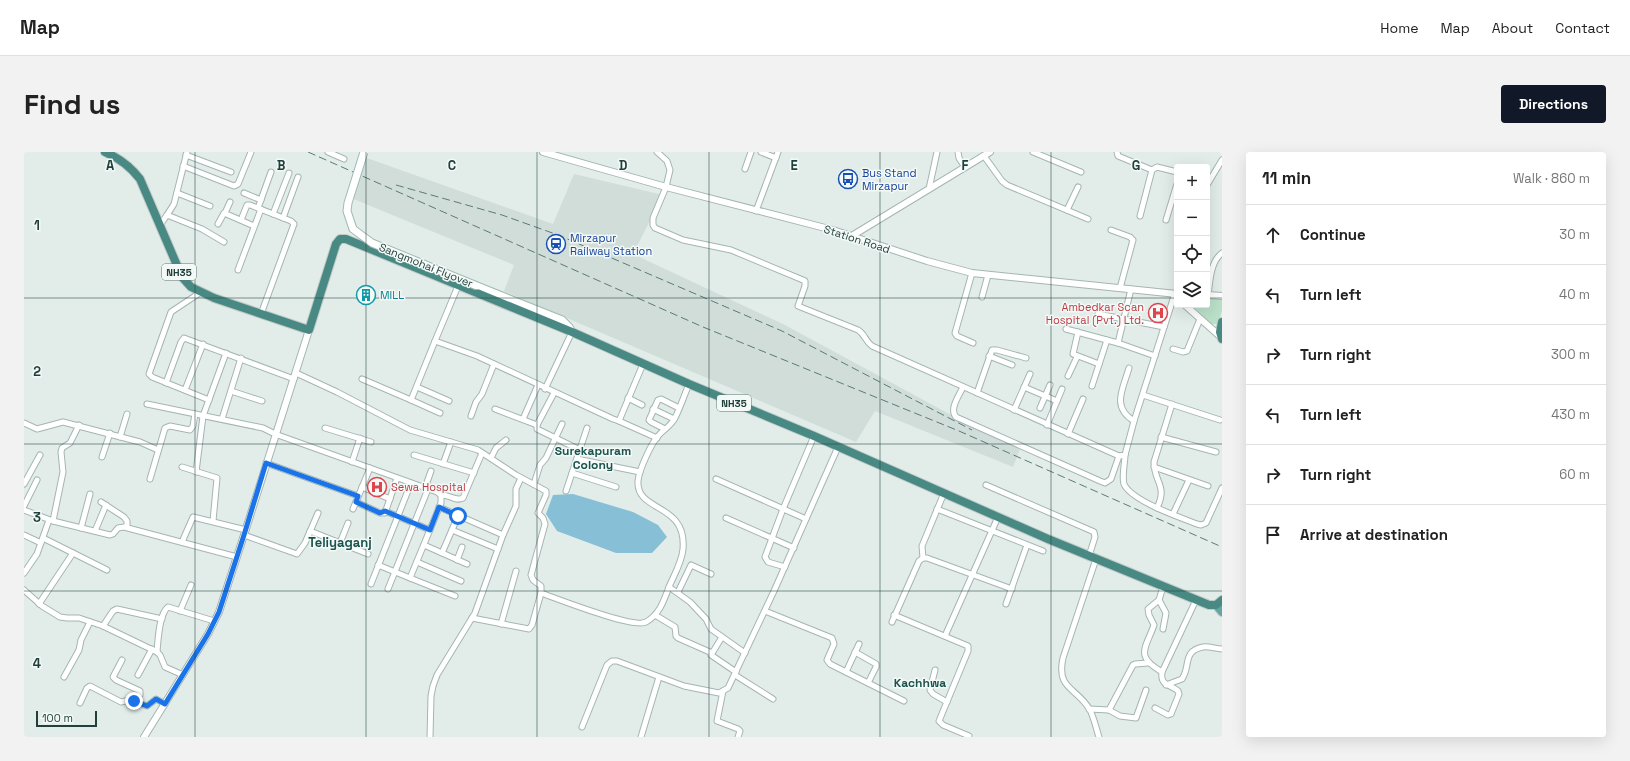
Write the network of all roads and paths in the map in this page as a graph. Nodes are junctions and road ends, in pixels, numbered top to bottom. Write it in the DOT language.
graph roads {
  1 [pos="251,152"];
  2 [pos="328,152"];
  3 [pos="364,152"];
  4 [pos="543,152"];
  5 [pos="751,152"];
  6 [pos="761,152"];
  7 [pos="778,152"];
  8 [pos="936,152"];
  9 [pos="958,152"];
  10 [pos="1032,152"];
  11 [pos="1117,152"];
  12 [pos="108,153"];
  13 [pos="660,153"];
  14 [pos="186,154"];
  15 [pos="987,154"];
  16 [pos="776,158"];
  17 [pos="344,159"];
  18 [pos="1222,160"];
  19 [pos="183,166"];
  20 [pos="965,168"];
  21 [pos="745,169"];
  22 [pos="1152,170"];
  23 [pos="1174,171"];
  24 [pos="231,172"];
  25 [pos="271,172"];
  26 [pos="1081,172"];
  27 [pos="289,173"];
  28 [pos="298,177"];
  29 [pos="1210,179"];
  30 [pos="1078,187"];
  31 [pos="666,188"];
  32 [pos="929,190"];
  33 [pos="176,193"];
  34 [pos="244,193"];
  35 [pos="1174,194"];
  36 [pos="261,200"];
  37 [pos="230,202"];
  38 [pos="210,206"];
  39 [pos="259,208"];
  40 [pos="1067,210"];
  41 [pos="756,211"];
  42 [pos="225,214"];
  43 [pos="273,214"];
  44 [pos="167,215"];
  45 [pos="1140,216"];
  46 [pos="283,218"];
  47 [pos="1088,219"];
  48 [pos="241,220"];
  49 [pos="1166,220"];
  50 [pos="218,224"];
  51 [pos="160,225"];
  52 [pos="254,226"];
  53 [pos="1111,230"];
  54 [pos="850,237"];
  55 [pos="224,242"];
  56 [pos="1222,253"];
  57 [pos="238,270"];
  58 [pos="972,273"];
  59 [pos="988,275"];
  60 [pos="1210,285"];
  61 [pos="458,286"];
  62 [pos="1120,288"];
  63 [pos="1131,289"];
  64 [pos="201,292"];
  65 [pos="1174,293"];
  66 [pos="1210,295"];
  67 [pos="1222,296"];
  68 [pos="982,297"];
  69 [pos="1174,299"];
  70 [pos="1188,308"];
  71 [pos="261,314"];
  72 [pos="1098,314"];
  73 [pos="1124,319"];
  74 [pos="1200,319"];
  75 [pos="1222,322"];
  76 [pos="1164,327"];
  77 [pos="1066,329"];
  78 [pos="309,330"];
  79 [pos="572,332"];
  80 [pos="1078,332"];
  81 [pos="1222,338"];
  82 [pos="1107,340"];
  83 [pos="435,341"];
  84 [pos="973,343"];
  85 [pos="1118,343"];
  86 [pos="202,344"];
  87 [pos="1173,349"];
  88 [pos="226,353"];
  89 [pos="989,356"];
  90 [pos="1155,356"];
  91 [pos="1077,357"];
  92 [pos="241,358"];
  93 [pos="1026,358"];
  94 [pos="494,364"];
  95 [pos="643,364"];
  96 [pos="1099,364"];
  97 [pos="1012,365"];
  98 [pos="1129,368"];
  99 [pos="1030,374"];
  100 [pos="295,376"];
  101 [pos="1068,376"];
  102 [pos="362,379"];
  103 [pos="166,383"];
  104 [pos="689,384"];
  105 [pos="538,385"];
  106 [pos="1050,385"];
  107 [pos="417,386"];
  108 [pos="1092,386"];
  109 [pos="963,387"];
  110 [pos="1024,387"];
  111 [pos="545,389"];
  112 [pos="1062,389"];
  113 [pos="185,390"];
  114 [pos="231,391"];
  115 [pos="554,393"];
  116 [pos="977,393"];
  117 [pos="1143,395"];
  118 [pos="1045,396"];
  119 [pos="628,398"];
  120 [pos="1083,399"];
  121 [pos="209,400"];
  122 [pos="411,400"];
  123 [pos="262,401"];
  124 [pos="449,401"];
  125 [pos="1057,401"];
  126 [pos="147,404"];
  127 [pos="642,404"];
  128 [pos="1172,404"];
  129 [pos="679,408"];
  130 [pos="1040,408"];
  131 [pos="495,409"];
  132 [pos="654,409"];
  133 [pos="1014,410"];
  134 [pos="440,413"];
  135 [pos="127,414"];
  136 [pos="195,414"];
  137 [pos="204,416"];
  138 [pos="471,416"];
  139 [pos="222,419"];
  140 [pos="523,419"];
  141 [pos="674,419"];
  142 [pos="1220,420"];
  143 [pos="619,421"];
  144 [pos="1134,421"];
  145 [pos="24,423"];
  146 [pos="562,424"];
  147 [pos="79,425"];
  148 [pos="537,425"];
  149 [pos="1047,425"];
  150 [pos="325,428"];
  151 [pos="587,428"];
  152 [pos="665,429"];
  153 [pos="110,434"];
  154 [pos="275,434"];
  155 [pos="1068,434"];
  156 [pos="814,436"];
  157 [pos="120,437"];
  158 [pos="1161,437"];
  159 [pos="360,438"];
  160 [pos="556,438"];
  161 [pos="656,438"];
  162 [pos="506,440"];
  163 [pos="371,442"];
  164 [pos="451,442"];
  165 [pos="838,447"];
  166 [pos="158,450"];
  167 [pos="580,450"];
  168 [pos="1216,452"];
  169 [pos="482,453"];
  170 [pos="40,455"];
  171 [pos="414,455"];
  172 [pos="1125,455"];
  173 [pos="1119,456"];
  174 [pos="102,457"];
  175 [pos="491,458"];
  176 [pos="576,459"];
  177 [pos="352,462"];
  178 [pos="266,463"];
  179 [pos="443,464"];
  180 [pos="182,467"];
  181 [pos="1154,467"];
  182 [pos="370,468"];
  183 [pos="431,471"];
  184 [pos="196,472"];
  185 [pos="640,472"];
  186 [pos="474,473"];
  187 [pos="572,473"];
  188 [pos="397,478"];
  189 [pos="521,478"];
  190 [pos="150,479"];
  191 [pos="716,479"];
  192 [pos="37,480"];
  193 [pos="1189,480"];
  194 [pos="411,483"];
  195 [pos="24,484"];
  196 [pos="534,484"];
  197 [pos="986,485"];
  198 [pos="1208,486"];
  199 [pos="362,487"];
  200 [pos="616,487"];
  201 [pos="426,488"];
  202 [pos="1222,488"];
  203 [pos="566,491"];
  204 [pos="944,493"];
  205 [pos="90,494"];
  206 [pos="441,495"];
  207 [pos="357,499"];
  208 [pos="390,499"];
  209 [pos="24,506"];
  210 [pos="439,507"];
  211 [pos="1156,508"];
  212 [pos="353,509"];
  213 [pos="783,509"];
  214 [pos="937,509"];
  215 [pos="24,510"];
  216 [pos="385,511"];
  217 [pos="318,512"];
  218 [pos="1173,514"];
  219 [pos="458,516"];
  220 [pos="398,517"];
  221 [pos="998,517"];
  222 [pos="726,518"];
  223 [pos="806,519"];
  224 [pos="51,521"];
  225 [pos="213,521"];
  226 [pos="348,523"];
  227 [pos="414,524"];
  228 [pos="127,527"];
  229 [pos="81,528"];
  230 [pos="430,530"];
  231 [pos="452,530"];
  232 [pos="95,531"];
  233 [pos="310,531"];
  234 [pos="992,531"];
  235 [pos="245,532"];
  236 [pos="24,535"];
  237 [pos="503,535"];
  238 [pos="772,539"];
  239 [pos="42,541"];
  240 [pos="182,542"];
  241 [pos="340,543"];
  242 [pos="424,545"];
  243 [pos="1027,545"];
  244 [pos="462,547"];
  245 [pos="794,548"];
  246 [pos="498,549"];
  247 [pos="1043,551"];
  248 [pos="73,553"];
  249 [pos="442,553"];
  250 [pos="368,554"];
  251 [pos="237,557"];
  252 [pos="923,558"];
  253 [pos="1092,558"];
  254 [pos="457,560"];
  255 [pos="417,562"];
  256 [pos="467,564"];
  257 [pos="26,565"];
  258 [pos="378,565"];
  259 [pos="785,567"];
  260 [pos="107,570"];
  261 [pos="516,571"];
  262 [pos="395,572"];
  263 [pos="24,573"];
  264 [pos="711,574"];
  265 [pos="973,574"];
  266 [pos="410,578"];
  267 [pos="461,581"];
  268 [pos="371,584"];
  269 [pos="191,585"];
  270 [pos="670,587"];
  271 [pos="1163,587"];
  272 [pos="388,589"];
  273 [pos="1012,589"];
  274 [pos="24,590"];
  275 [pos="678,592"];
  276 [pos="541,593"];
  277 [pos="455,596"];
  278 [pos="1159,600"];
  279 [pos="1196,600"];
  280 [pos="1219,603"];
  281 [pos="39,604"];
  282 [pos="1006,604"];
  283 [pos="180,611"];
  284 [pos="765,611"];
  285 [pos="1222,612"];
  286 [pos="654,614"];
  287 [pos="894,616"];
  288 [pos="472,618"];
  289 [pos="162,619"];
  290 [pos="214,621"];
  291 [pos="90,622"];
  292 [pos="892,622"];
  293 [pos="501,624"];
  294 [pos="103,626"];
  295 [pos="1163,629"];
  296 [pos="945,636"];
  297 [pos="722,637"];
  298 [pos="859,644"];
  299 [pos="1222,649"];
  300 [pos="154,650"];
  301 [pos="855,652"];
  302 [pos="745,653"];
  303 [pos="712,654"];
  304 [pos="122,660"];
  305 [pos="1148,663"];
  306 [pos="935,670"];
  307 [pos="846,672"];
  308 [pos="1162,672"];
  309 [pos="736,674"];
  310 [pos="138,675"];
  311 [pos="183,675"];
  312 [pos="64,677"];
  313 [pos="659,677"];
  314 [pos="868,683"];
  315 [pos="1166,684"];
  316 [pos="1146,690"];
  317 [pos="723,691"];
  318 [pos="772,699"];
  319 [pos="904,701"];
  320 [pos="136,702"];
  321 [pos="947,702"];
  322 [pos="80,703"];
  323 [pos="165,704"];
  324 [pos="1155,708"];
  325 [pos="1089,709"];
  326 [pos="1109,710"];
  327 [pos="582,727"];
  328 [pos="969,736"];
  329 [pos="144,737"];
  330 [pos="430,737"];
  331 [pos="641,737"];
  332 [pos="738,737"];
  333 [pos="1099,737"];
  1 -- 19 [label="street"];
  2 -- 17 [label="street"];
  3 -- 79 [label="main road, Sangmohai Flyover, bridge"];
  4 -- 31 [label="street, Station Road"];
  5 -- 21 [label="street"];
  6 -- 16 [label="street"];
  7 -- 16 [label="street"];
  8 -- 32 [label="street"];
  9 -- 20 [label="street"];
  10 -- 26 [label="street"];
  11 -- 22 [label="street"];
  12 -- 51 [label="highway, NH35"];
  13 -- 31 [label="street"];
  14 -- 19 [label="street"];
  14 -- 24 [label="street"];
  15 -- 20 [label="street"];
  15 -- 40 [label="street"];
  16 -- 41 [label="street"];
  18 -- 29 [label="street"];
  19 -- 33 [label="street"];
  20 -- 32 [label="street"];
  22 -- 23 [label="street"];
  22 -- 45 [label="street"];
  25 -- 36 [label="street"];
  27 -- 43 [label="street"];
  28 -- 46 [label="street"];
  30 -- 40 [label="street"];
  31 -- 41 [label="street, Station Road"];
  31 -- 109 [label="street"];
  32 -- 54 [label="street"];
  33 -- 38 [label="street"];
  33 -- 44 [label="street"];
  34 -- 36 [label="street"];
  35 -- 49 [label="street"];
  36 -- 39 [label="street"];
  37 -- 42 [label="street"];
  39 -- 43 [label="street"];
  39 -- 48 [label="street"];
  39 -- 52 [label="street"];
  40 -- 47 [label="street"];
  41 -- 54 [label="street, Station Road"];
  42 -- 48 [label="street"];
  42 -- 50 [label="street"];
  43 -- 46 [label="street"];
  44 -- 51 [label="street"];
  44 -- 55 [label="street"];
  46 -- 71 [label="street"];
  48 -- 52 [label="street"];
  51 -- 64 [label="highway, NH35"];
  52 -- 57 [label="street"];
  53 -- 62 [label="street"];
  54 -- 58 [label="street, Station Road"];
  56 -- 60 [label="street"];
  58 -- 59 [label="street, Station Road"];
  58 -- 84 [label="street"];
  59 -- 62 [label="street, Station Road"];
  59 -- 68 [label="street"];
  61 -- 78 [label="highway, NH35"];
  61 -- 79 [label="highway, NH35"];
  61 -- 83 [label="street"];
  62 -- 63 [label="street, Station Road"];
  63 -- 65 [label="street, Station Road"];
  63 -- 73 [label="street"];
  64 -- 71 [label="highway, NH35"];
  64 -- 103 [label="street"];
  66 -- 67 [label="street"];
  69 -- 76 [label="street"];
  70 -- 74 [label="street"];
  71 -- 78 [label="highway, NH35"];
  72 -- 73 [label="street"];
  73 -- 76 [label="street"];
  73 -- 85 [label="street"];
  74 -- 81 [label="street"];
  74 -- 87 [label="street"];
  75 -- 81 [label="highway"];
  76 -- 90 [label="street"];
  77 -- 80 [label="street"];
  78 -- 100 [label="street"];
  79 -- 95 [label="highway, NH35"];
  79 -- 111 [label="street"];
  80 -- 82 [label="street"];
  80 -- 91 [label="street"];
  82 -- 85 [label="street"];
  82 -- 96 [label="street"];
  83 -- 94 [label="street"];
  83 -- 107 [label="street"];
  85 -- 90 [label="street"];
  86 -- 88 [label="street"];
  86 -- 103 [label="street"];
  86 -- 113 [label="street"];
  88 -- 92 [label="street"];
  88 -- 121 [label="street"];
  89 -- 93 [label="street"];
  89 -- 97 [label="street"];
  89 -- 116 [label="street"];
  90 -- 117 [label="street"];
  91 -- 96 [label="street"];
  91 -- 101 [label="street"];
  92 -- 100 [label="street"];
  92 -- 114 [label="street"];
  94 -- 105 [label="street"];
  94 -- 138 [label="street"];
  95 -- 104 [label="highway, NH35"];
  95 -- 119 [label="street"];
  96 -- 108 [label="street"];
  98 -- 144 [label="street"];
  99 -- 110 [label="street"];
  100 -- 154 [label="street"];
  100 -- 164 [label="street"];
  102 -- 122 [label="street"];
  103 -- 113 [label="street"];
  104 -- 129 [label="street"];
  104 -- 156 [label="highway, NH35"];
  105 -- 111 [label="street"];
  105 -- 140 [label="street"];
  106 -- 118 [label="street"];
  107 -- 122 [label="street"];
  107 -- 124 [label="street"];
  109 -- 116 [label="street"];
  109 -- 173 [label="street"];
  110 -- 118 [label="street"];
  110 -- 133 [label="street"];
  111 -- 115 [label="street"];
  112 -- 125 [label="street"];
  113 -- 121 [label="street"];
  114 -- 123 [label="street"];
  114 -- 139 [label="street"];
  115 -- 143 [label="street"];
  115 -- 148 [label="street"];
  116 -- 133 [label="street"];
  117 -- 128 [label="street"];
  117 -- 144 [label="street"];
  118 -- 125 [label="street"];
  118 -- 130 [label="street"];
  119 -- 127 [label="street"];
  119 -- 143 [label="street"];
  120 -- 155 [label="street"];
  121 -- 137 [label="street"];
  122 -- 134 [label="street"];
  125 -- 149 [label="street"];
  126 -- 136 [label="street"];
  128 -- 142 [label="street"];
  128 -- 158 [label="street"];
  129 -- 132 [label="street"];
  129 -- 141 [label="street"];
  131 -- 140 [label="street"];
  132 -- 141 [label="street"];
  132 -- 152 [label="street"];
  133 -- 149 [label="street"];
  135 -- 157 [label="street"];
  136 -- 137 [label="street"];
  136 -- 166 [label="street"];
  137 -- 139 [label="street"];
  137 -- 184 [label="street"];
  139 -- 154 [label="street"];
  140 -- 148 [label="street"];
  141 -- 152 [label="street"];
  143 -- 161 [label="street"];
  144 -- 172 [label="street"];
  145 -- 147 [label="street"];
  146 -- 160 [label="street"];
  147 -- 153 [label="street"];
  147 -- 224 [label="street"];
  148 -- 160 [label="street"];
  149 -- 155 [label="street"];
  150 -- 159 [label="street"];
  151 -- 167 [label="street"];
  152 -- 161 [label="street"];
  153 -- 157 [label="street"];
  153 -- 174 [label="street"];
  154 -- 177 [label="street"];
  154 -- 178 [label="street"];
  155 -- 173 [label="street"];
  156 -- 165 [label="highway, NH35"];
  156 -- 213 [label="street"];
  157 -- 166 [label="street"];
  158 -- 168 [label="street"];
  158 -- 181 [label="street"];
  159 -- 163 [label="street"];
  159 -- 177 [label="street"];
  160 -- 167 [label="street"];
  160 -- 196 [label="street"];
  161 -- 185 [label="street"];
  162 -- 175 [label="street"];
  164 -- 169 [label="street"];
  164 -- 179 [label="street"];
  165 -- 204 [label="highway, NH35"];
  165 -- 223 [label="street"];
  166 -- 190 [label="street"];
  167 -- 176 [label="street"];
  169 -- 175 [label="street"];
  169 -- 186 [label="street"];
  170 -- 195 [label="street"];
  171 -- 179 [label="street"];
  172 -- 173 [label="street"];
  172 -- 211 [label="street"];
  175 -- 189 [label="street"];
  176 -- 185 [label="street"];
  176 -- 187 [label="street"];
  177 -- 182 [label="street"];
  178 -- 207 [label="street"];
  178 -- 235 [label="street"];
  179 -- 186 [label="street"];
  180 -- 184 [label="street"];
  181 -- 193 [label="street"];
  181 -- 211 [label="street"];
  182 -- 188 [label="street"];
  182 -- 199 [label="street"];
  183 -- 201 [label="street"];
  184 -- 225 [label="street"];
  185 -- 270 [label="street"];
  186 -- 206 [label="street"];
  187 -- 200 [label="street"];
  187 -- 203 [label="street"];
  188 -- 194 [label="street"];
  188 -- 208 [label="street"];
  189 -- 196 [label="street"];
  189 -- 237 [label="street"];
  191 -- 213 [label="street"];
  192 -- 209 [label="street"];
  193 -- 198 [label="street"];
  193 -- 218 [label="street"];
  194 -- 201 [label="street"];
  194 -- 220 [label="street"];
  196 -- 276 [label="street"];
  197 -- 253 [label="street"];
  199 -- 207 [label="street"];
  199 -- 208 [label="street"];
  201 -- 206 [label="street"];
  201 -- 227 [label="street"];
  202 -- 218 [label="street"];
  204 -- 214 [label="street"];
  204 -- 221 [label="highway, NH35"];
  205 -- 229 [label="street"];
  206 -- 210 [label="street"];
  207 -- 212 [label="street"];
  207 -- 216 [label="street"];
  208 -- 216 [label="street"];
  210 -- 219 [label="street"];
  210 -- 230 [label="street"];
  211 -- 218 [label="street"];
  213 -- 223 [label="street"];
  213 -- 238 [label="street"];
  214 -- 234 [label="street"];
  214 -- 252 [label="street"];
  215 -- 224 [label="street"];
  216 -- 220 [label="street"];
  217 -- 233 [label="street"];
  219 -- 231 [label="street"];
  219 -- 237 [label="street"];
  220 -- 227 [label="street"];
  220 -- 258 [label="street"];
  221 -- 234 [label="street"];
  221 -- 253 [label="highway, NH35"];
  222 -- 238 [label="street"];
  223 -- 245 [label="street"];
  224 -- 229 [label="street"];
  224 -- 239 [label="street"];
  225 -- 235 [label="street"];
  225 -- 240 [label="street"];
  226 -- 241 [label="street"];
  227 -- 230 [label="street"];
  227 -- 262 [label="street"];
  228 -- 232 [label="street"];
  228 -- 232 [label="street"];
  228 -- 240 [label="street"];
  229 -- 232 [label="street"];
  230 -- 242 [label="street"];
  231 -- 246 [label="street"];
  231 -- 249 [label="street"];
  233 -- 235 [label="street"];
  233 -- 241 [label="street"];
  234 -- 243 [label="street"];
  234 -- 265 [label="street"];
  235 -- 251 [label="street"];
  236 -- 239 [label="street"];
  237 -- 246 [label="street"];
  238 -- 245 [label="street"];
  238 -- 259 [label="street"];
  239 -- 248 [label="street"];
  239 -- 257 [label="street"];
  240 -- 251 [label="street"];
  241 -- 250 [label="street"];
  242 -- 249 [label="street"];
  242 -- 255 [label="street"];
  243 -- 247 [label="street"];
  243 -- 273 [label="street"];
  244 -- 254 [label="street"];
  245 -- 259 [label="street"];
  246 -- 288 [label="street"];
  248 -- 260 [label="street"];
  248 -- 281 [label="street"];
  249 -- 254 [label="street"];
  251 -- 290 [label="street"];
  252 -- 265 [label="street"];
  252 -- 287 [label="street"];
  253 -- 271 [label="highway, NH35"];
  253 -- 325 [label="street"];
  254 -- 256 [label="street"];
  255 -- 266 [label="street"];
  255 -- 267 [label="street"];
  257 -- 263 [label="street"];
  258 -- 262 [label="street"];
  258 -- 268 [label="street"];
  259 -- 284 [label="street"];
  261 -- 293 [label="street"];
  262 -- 266 [label="street"];
  262 -- 272 [label="street"];
  264 -- 275 [label="street"];
  265 -- 273 [label="street"];
  265 -- 296 [label="street"];
  266 -- 277 [label="street"];
  269 -- 283 [label="street"];
  270 -- 275 [label="street"];
  270 -- 286 [label="street"];
  271 -- 278 [label="street"];
  271 -- 279 [label="highway, NH35"];
  273 -- 282 [label="street"];
  274 -- 281 [label="street"];
  275 -- 297 [label="street"];
  276 -- 286 [label="street"];
  276 -- 293 [label="street"];
  278 -- 295 [label="street"];
  278 -- 305 [label="street"];
  279 -- 280 [label="highway, NH35"];
  279 -- 308 [label="street"];
  280 -- 285 [label="main road"];
  281 -- 291 [label="street"];
  283 -- 289 [label="street"];
  283 -- 290 [label="street"];
  284 -- 302 [label="street"];
  284 -- 307 [label="street"];
  286 -- 303 [label="street"];
  287 -- 292 [label="street"];
  287 -- 296 [label="street"];
  288 -- 293 [label="street"];
  288 -- 330 [label="street"];
  289 -- 294 [label="street"];
  289 -- 300 [label="street"];
  290 -- 311 [label="street"];
  291 -- 294 [label="street"];
  291 -- 312 [label="street"];
  294 -- 300 [label="street"];
  296 -- 321 [label="street"];
  297 -- 302 [label="street"];
  297 -- 303 [label="street"];
  298 -- 301 [label="street"];
  299 -- 315 [label="street"];
  300 -- 310 [label="street"];
  300 -- 311 [label="street"];
  301 -- 307 [label="street"];
  301 -- 314 [label="street"];
  302 -- 309 [label="street"];
  303 -- 309 [label="street"];
  304 -- 320 [label="street"];
  305 -- 308 [label="street"];
  305 -- 326 [label="street"];
  306 -- 321 [label="street"];
  307 -- 314 [label="street"];
  308 -- 315 [label="street"];
  309 -- 317 [label="street"];
  309 -- 318 [label="street"];
  311 -- 323 [label="street"];
  313 -- 317 [label="street"];
  313 -- 327 [label="street"];
  313 -- 331 [label="street"];
  314 -- 319 [label="street"];
  315 -- 324 [label="street"];
  316 -- 326 [label="street"];
  317 -- 332 [label="street"];
  320 -- 322 [label="street"];
  320 -- 323 [label="street"];
  321 -- 328 [label="street"];
  323 -- 329 [label="street"];
  325 -- 326 [label="street"];
  325 -- 333 [label="street"];
}
